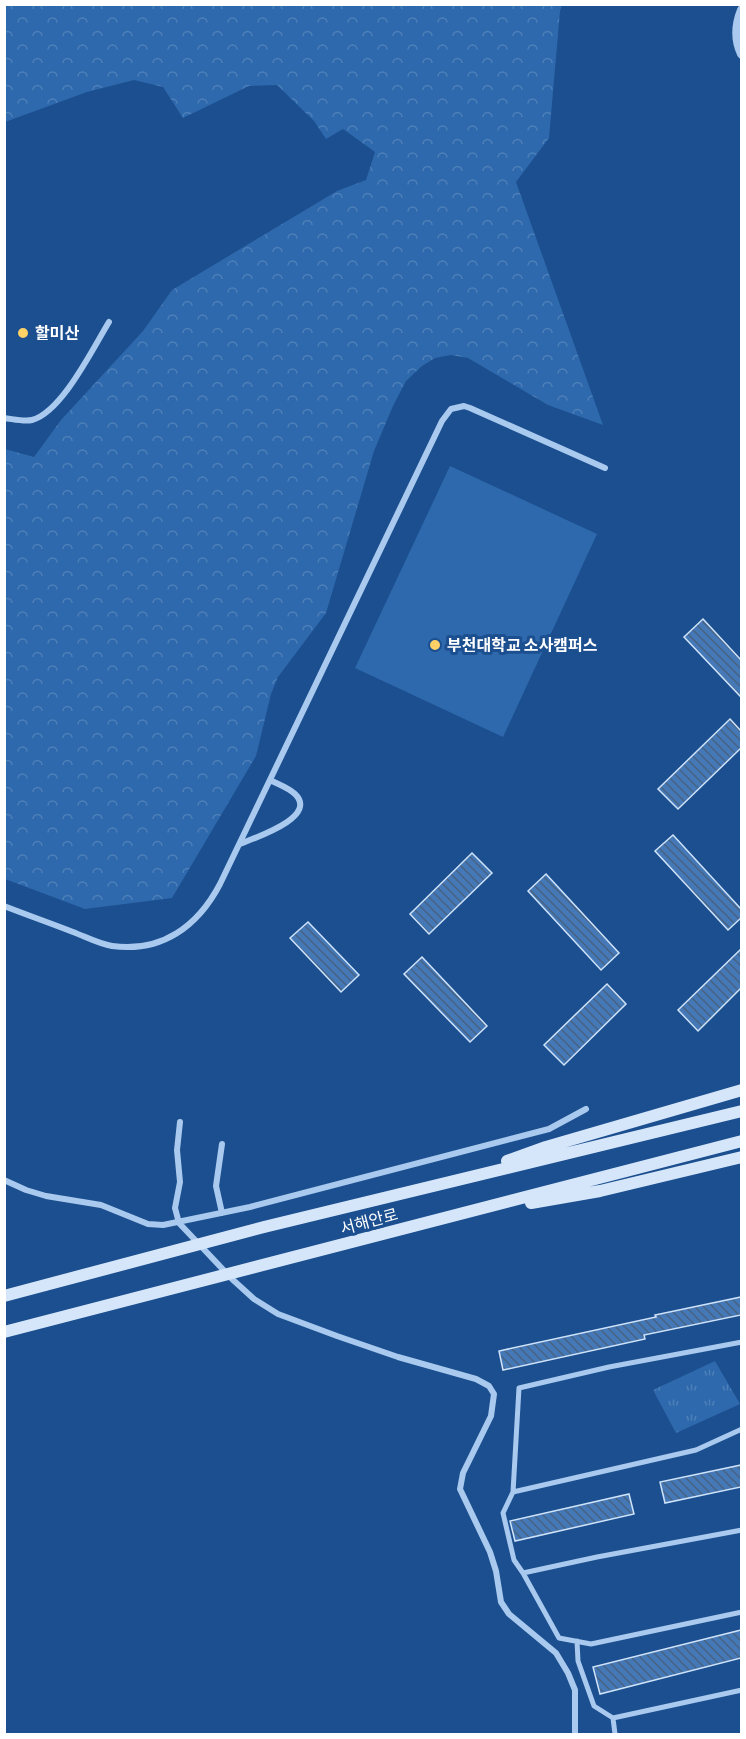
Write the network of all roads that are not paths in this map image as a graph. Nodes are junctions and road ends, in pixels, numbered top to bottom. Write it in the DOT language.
graph roads {
  1 [pos="741,10"];
  2 [pos="741,54"];
  3 [pos="109,322"];
  4 [pos="4,418"];
  5 [pos="605,468"];
  6 [pos="270,780"];
  7 [pos="239,844"];
  8 [pos="4,906"];
  9 [pos="741,1090"];
  10 [pos="586,1109"];
  11 [pos="741,1111"];
  12 [pos="180,1122"];
  13 [pos="741,1141"];
  14 [pos="222,1144"];
  15 [pos="741,1157"];
  16 [pos="4,1180"];
  17 [pos="450,1182"];
  18 [pos="222,1214"];
  19 [pos="459,1214"];
  20 [pos="179,1223"];
  21 [pos="4,1296"];
  22 [pos="4,1332"];
  23 [pos="741,1342"];
  24 [pos="741,1429"];
  25 [pos="513,1492"];
  26 [pos="741,1530"];
  27 [pos="523,1573"];
  28 [pos="741,1612"];
  29 [pos="578,1641"];
  30 [pos="741,1690"];
  31 [pos="613,1718"];
  32 [pos="575,1734"];
  33 [pos="615,1734"];
  1 -- 2 [label="street"];
  3 -- 4 [label="street"];
  5 -- 6 [label="street"];
  6 -- 7 [label="street"];
  6 -- 7 [label="street"];
  7 -- 8 [label="street"];
  9 -- 17 [label="main road"];
  10 -- 18 [label="street"];
  11 -- 17 [label="main road, 서해안로"];
  12 -- 20 [label="street"];
  13 -- 19 [label="main road, 서해안로"];
  14 -- 18 [label="street"];
  15 -- 19 [label="main road"];
  16 -- 20 [label="street"];
  17 -- 21 [label="main road, 서해안로"];
  18 -- 20 [label="street"];
  19 -- 22 [label="main road, 서해안로"];
  20 -- 32 [label="street"];
  23 -- 25 [label="street"];
  24 -- 25 [label="street"];
  25 -- 27 [label="street"];
  26 -- 27 [label="street"];
  27 -- 29 [label="street"];
  28 -- 29 [label="street"];
  29 -- 31 [label="street"];
  30 -- 31 [label="street"];
  31 -- 33 [label="street"];
}
